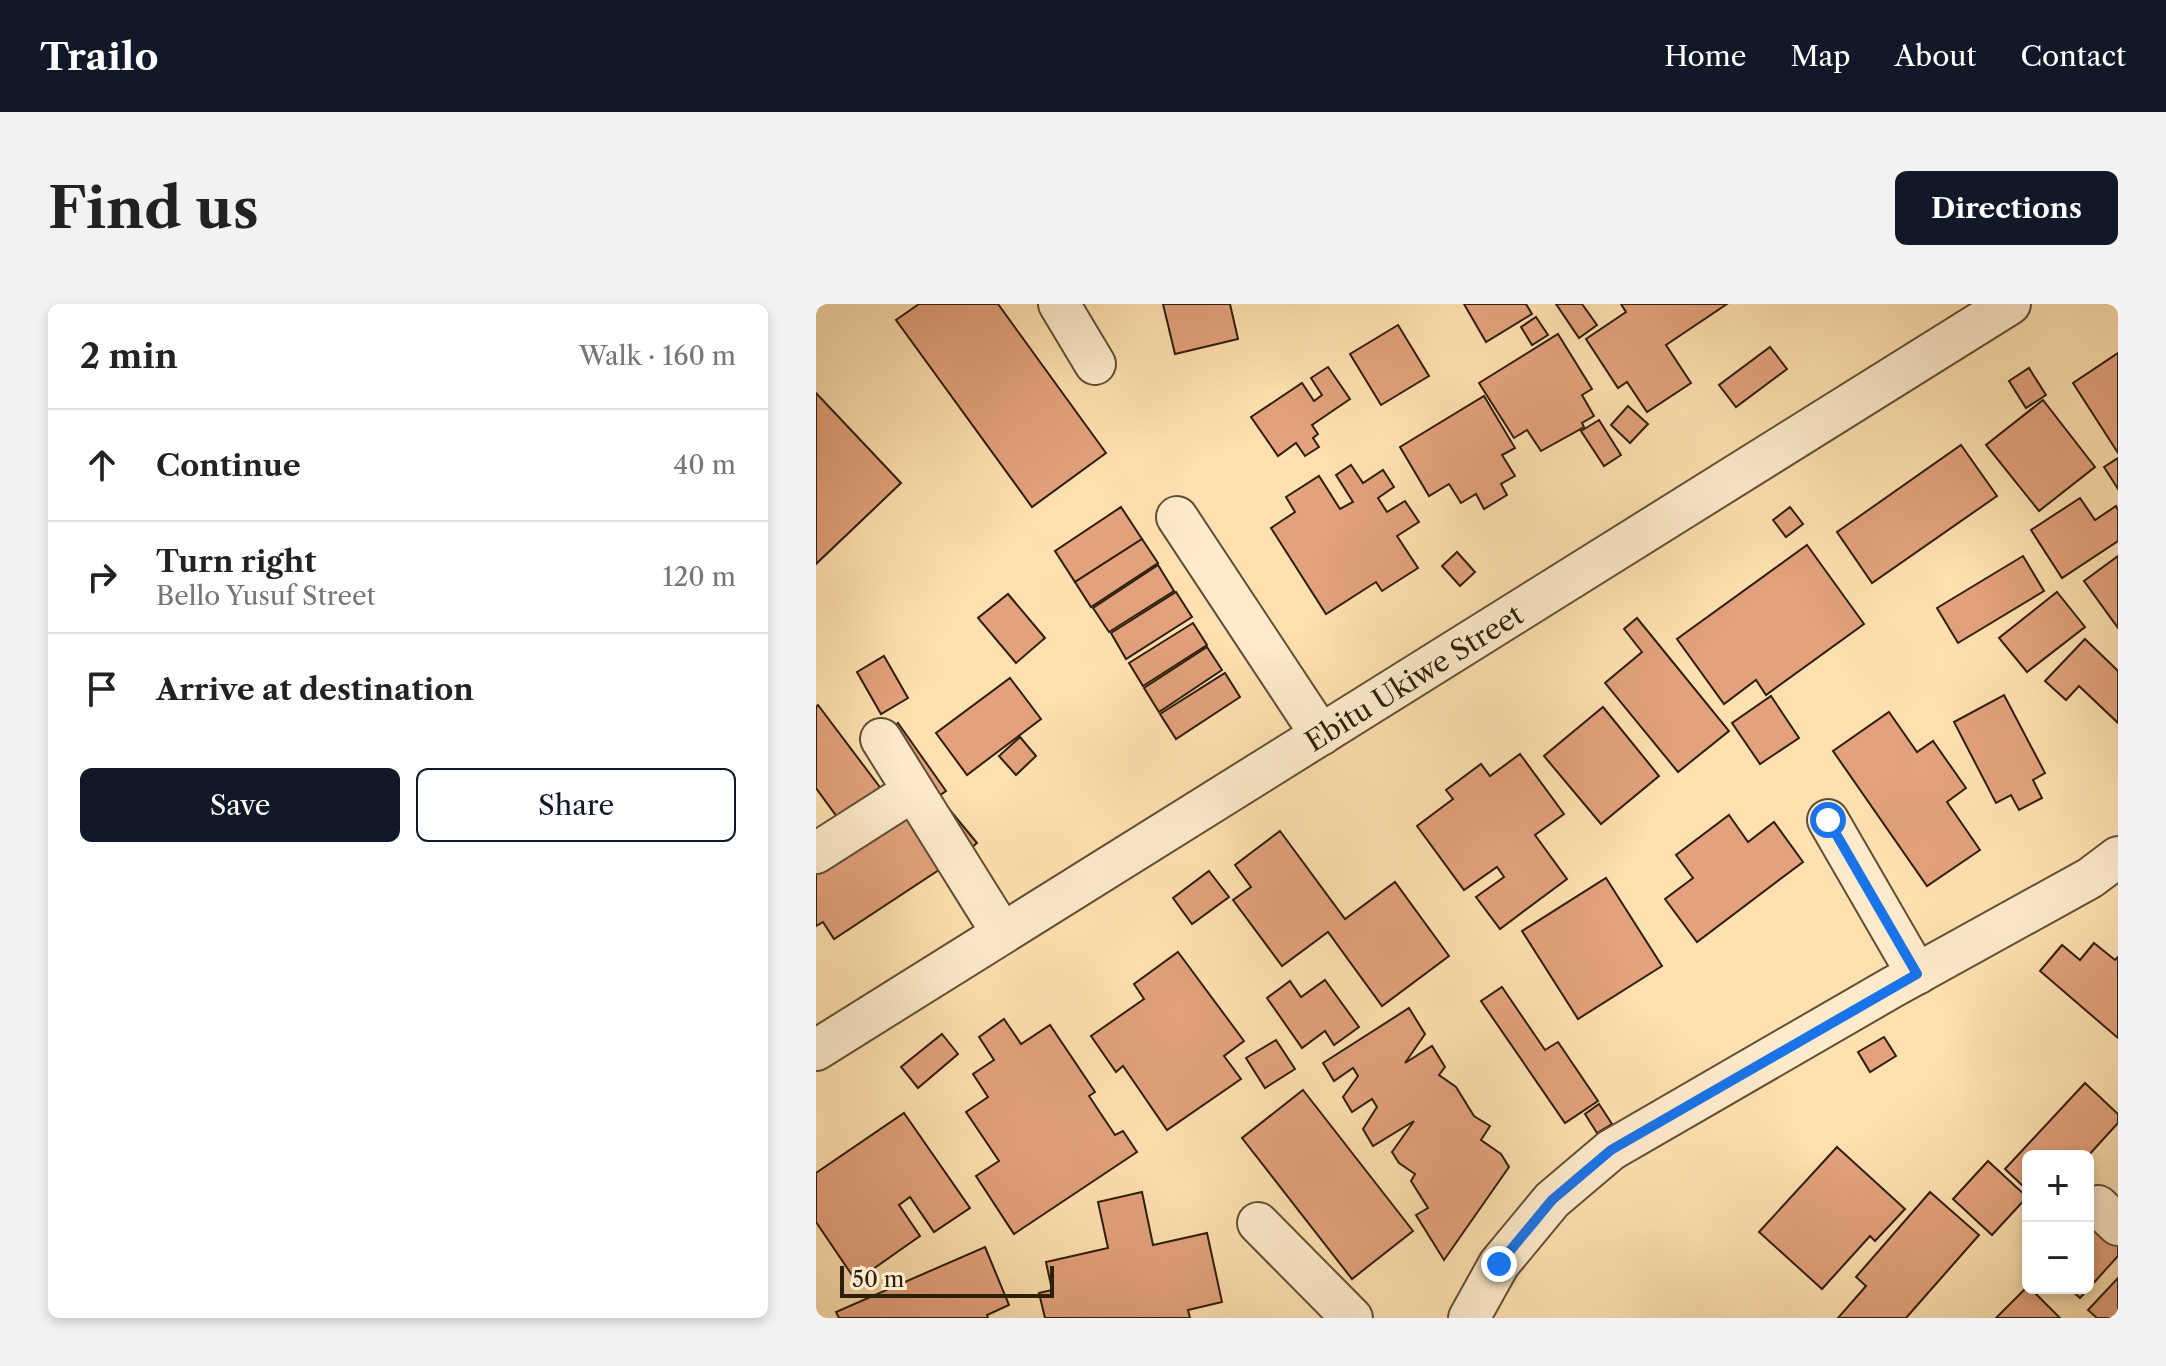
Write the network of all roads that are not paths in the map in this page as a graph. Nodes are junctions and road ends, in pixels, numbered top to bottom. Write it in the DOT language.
graph roads {
  1 [pos="1059,304"];
  2 [pos="2010,304"];
  3 [pos="1095,364"];
  4 [pos="1177,517"];
  5 [pos="1321,735"];
  6 [pos="881,739"];
  7 [pos="913,791"];
  8 [pos="1828,820"];
  9 [pos="816,853"];
  10 [pos="2118,857"];
  11 [pos="1002,933"];
  12 [pos="1917,974"];
  13 [pos="816,1050"];
  14 [pos="1258,1223"];
  15 [pos="1352,1318"];
  16 [pos="1469,1318"];
  1 -- 3 [label="street"];
  2 -- 5 [label="street, Ebitu Ukiwe Street"];
  4 -- 5 [label="street"];
  5 -- 11 [label="street, Ebitu Ukiwe Street"];
  6 -- 7 [label="street"];
  7 -- 9 [label="street"];
  7 -- 11 [label="street"];
  8 -- 12 [label="street"];
  10 -- 12 [label="street"];
  11 -- 13 [label="street, Ebitu Ukiwe Street"];
  12 -- 16 [label="street"];
  14 -- 15 [label="street"];
}
